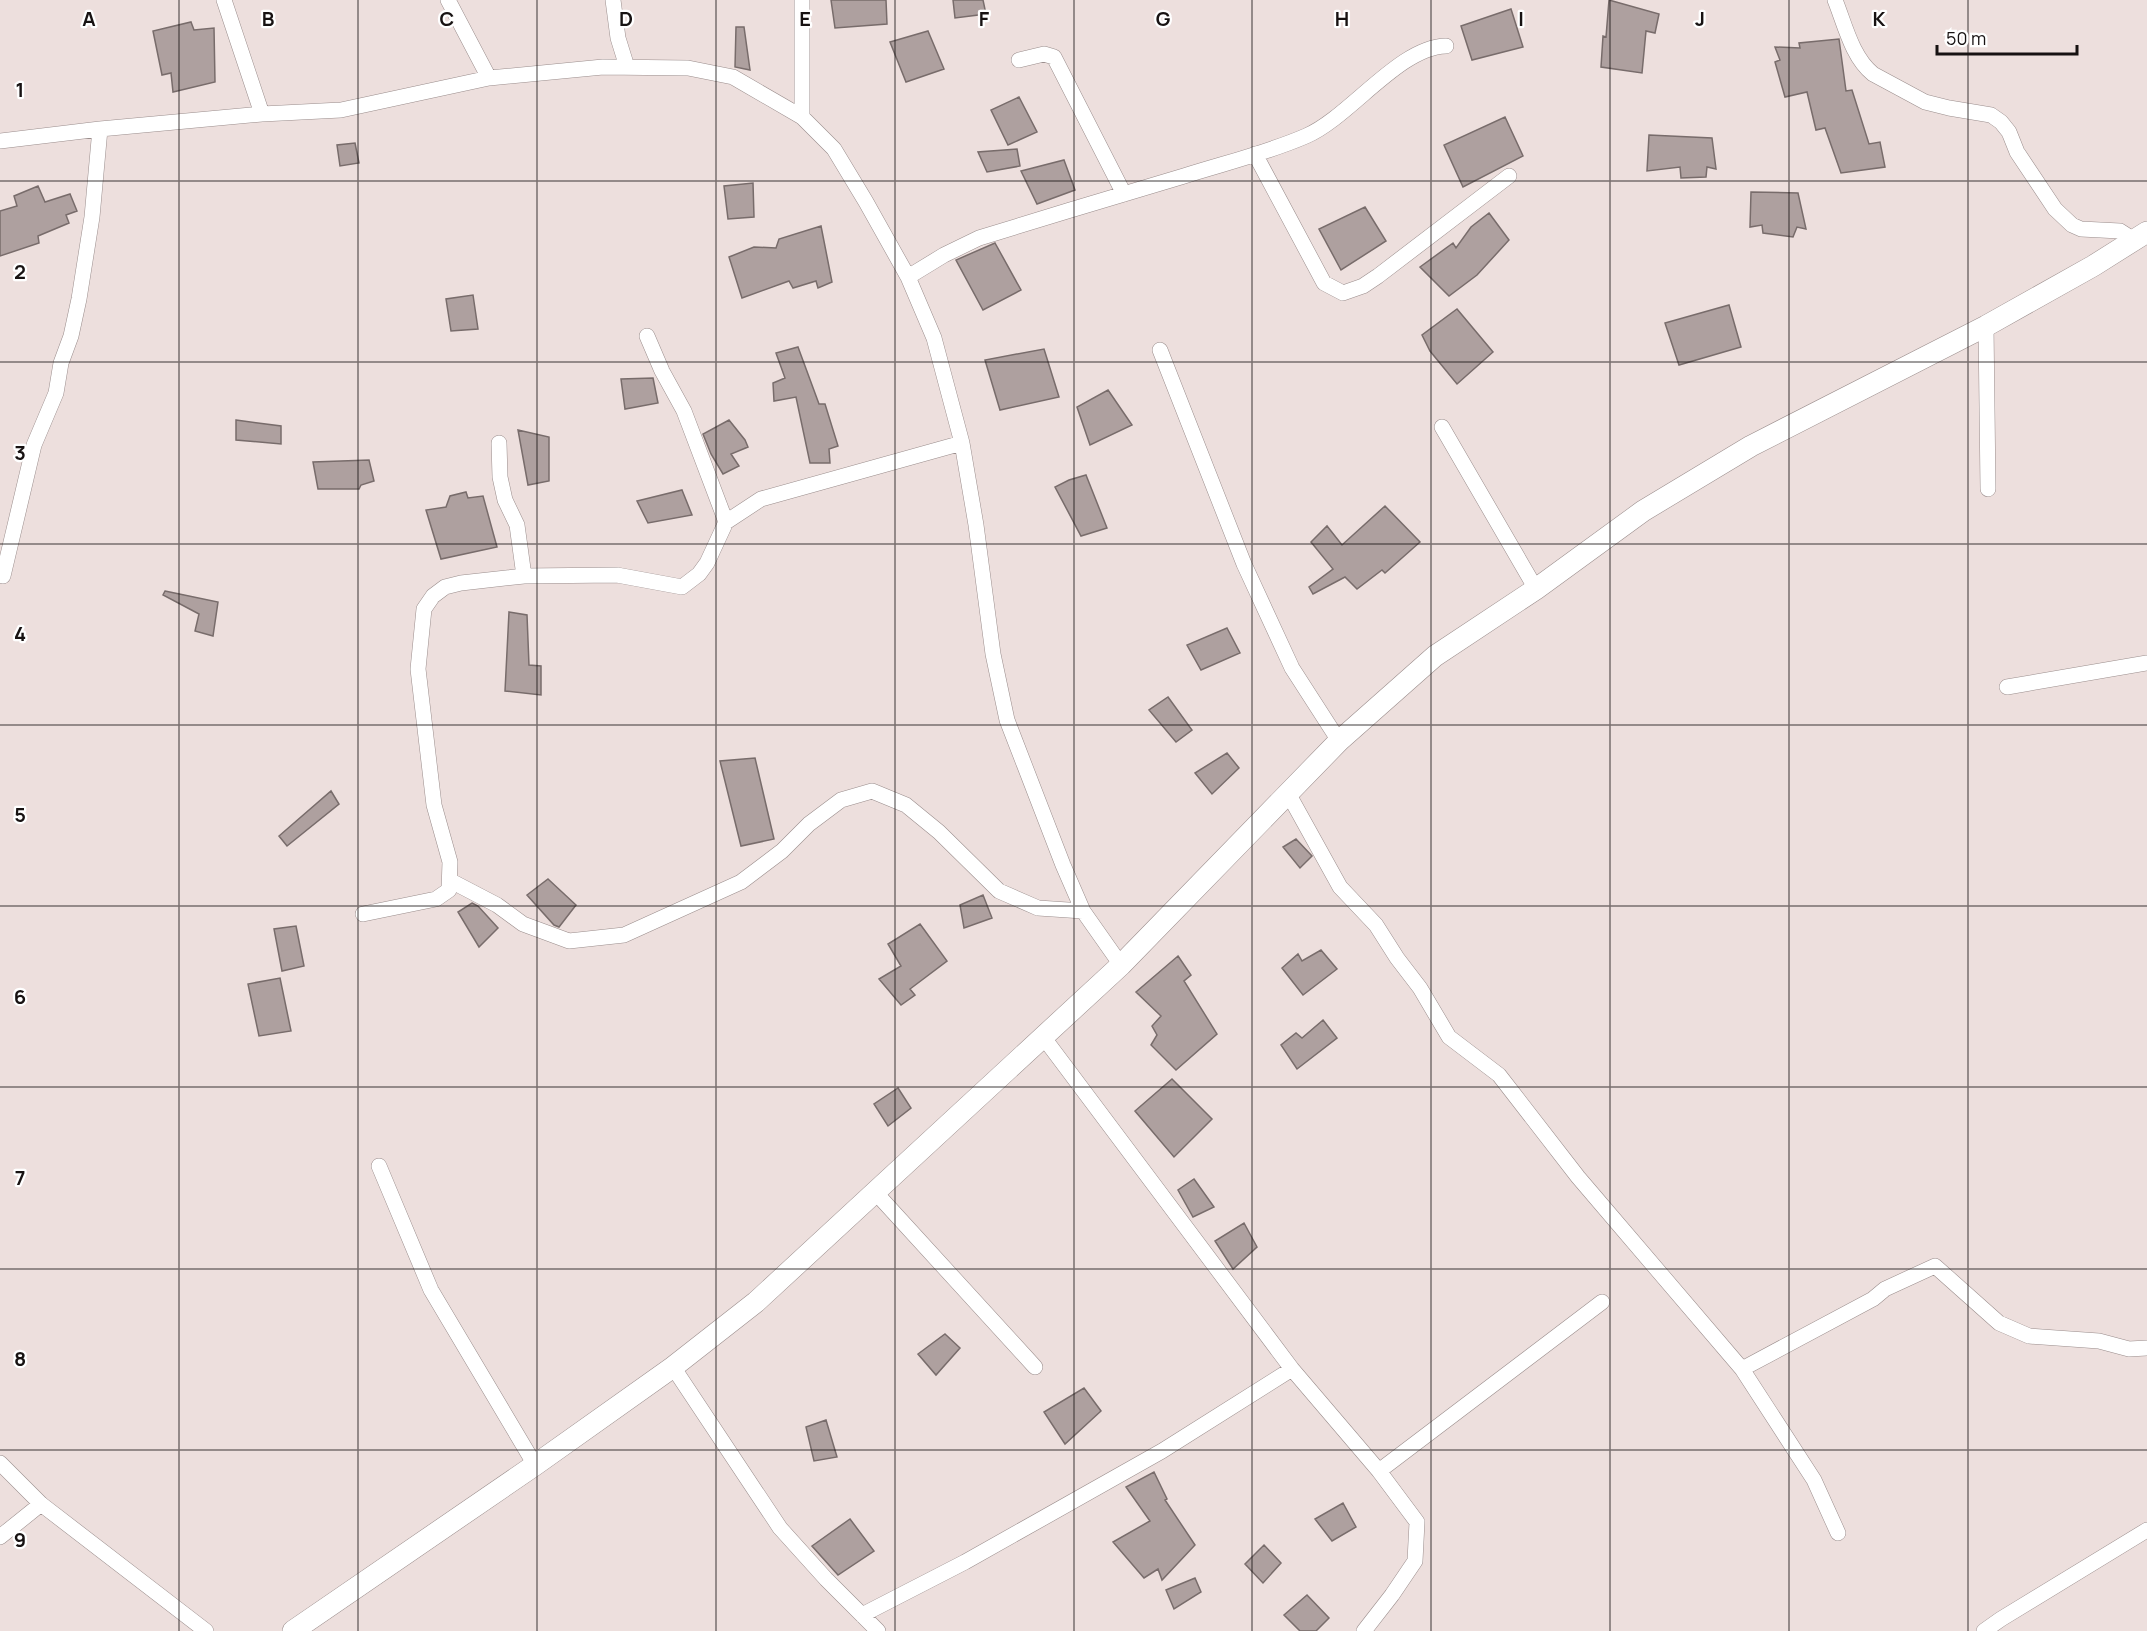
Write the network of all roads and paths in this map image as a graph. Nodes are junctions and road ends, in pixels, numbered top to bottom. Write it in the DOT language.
graph roads {
  1 [pos="224,0"];
  2 [pos="448,0"];
  3 [pos="613,0"];
  4 [pos="802,0"];
  5 [pos="1835,0"];
  6 [pos="1446,45"];
  7 [pos="1019,60"];
  8 [pos="627,67"];
  9 [pos="489,78"];
  10 [pos="262,114"];
  11 [pos="802,117"];
  12 [pos="100,129"];
  13 [pos="0,141"];
  14 [pos="1255,154"];
  15 [pos="1509,176"];
  16 [pos="1124,194"];
  17 [pos="2141,236"];
  18 [pos="908,277"];
  19 [pos="1986,326"];
  20 [pos="647,336"];
  21 [pos="1160,350"];
  22 [pos="1442,427"];
  23 [pos="499,443"];
  24 [pos="962,443"];
  25 [pos="1988,489"];
  26 [pos="726,522"];
  27 [pos="3,576"];
  28 [pos="524,576"];
  29 [pos="1536,589"];
  30 [pos="2147,663"];
  31 [pos="2007,687"];
  32 [pos="1340,741"];
  33 [pos="1289,795"];
  34 [pos="451,881"];
  35 [pos="1083,911"];
  36 [pos="363,914"];
  37 [pos="1121,965"];
  38 [pos="1044,1038"];
  39 [pos="379,1166"];
  40 [pos="876,1193"];
  41 [pos="1602,1302"];
  42 [pos="2147,1348"];
  43 [pos="673,1367"];
  44 [pos="1035,1367"];
  45 [pos="1292,1369"];
  46 [pos="1742,1369"];
  47 [pos="0,1463"];
  48 [pos="535,1465"];
  49 [pos="1379,1471"];
  50 [pos="41,1504"];
  51 [pos="2147,1530"];
  52 [pos="1838,1533"];
  53 [pos="0,1537"];
  54 [pos="862,1615"];
  55 [pos="206,1631"];
  56 [pos="293,1631"];
  57 [pos="878,1631"];
  58 [pos="1364,1631"];
  59 [pos="1984,1631"];
  1 -- 10 [label="street"];
  2 -- 9 [label="street"];
  3 -- 8 [label="street"];
  4 -- 11 [label="street"];
  5 -- 17 [label="street"];
  6 -- 14 [label="street"];
  7 -- 16 [label="street"];
  8 -- 9 [label="street"];
  8 -- 11 [label="street"];
  9 -- 10 [label="street"];
  10 -- 12 [label="street"];
  11 -- 18 [label="street"];
  12 -- 13 [label="street"];
  12 -- 27 [label="street"];
  14 -- 15 [label="street"];
  14 -- 16 [label="street"];
  16 -- 18 [label="street"];
  17 -- 19 [label="main road"];
  18 -- 24 [label="street"];
  19 -- 25 [label="street"];
  19 -- 29 [label="main road"];
  20 -- 26 [label="street"];
  21 -- 32 [label="street"];
  22 -- 29 [label="street"];
  23 -- 28 [label="street"];
  24 -- 26 [label="street"];
  24 -- 35 [label="street"];
  26 -- 28 [label="street"];
  28 -- 34 [label="street"];
  29 -- 32 [label="main road"];
  30 -- 31 [label="street"];
  32 -- 33 [label="main road"];
  33 -- 37 [label="main road"];
  33 -- 46 [label="street"];
  34 -- 35 [label="street"];
  34 -- 36 [label="street"];
  35 -- 37 [label="street"];
  37 -- 38 [label="main road"];
  38 -- 40 [label="main road"];
  38 -- 45 [label="street"];
  39 -- 48 [label="street"];
  40 -- 43 [label="main road"];
  40 -- 44 [label="street"];
  41 -- 49 [label="street"];
  42 -- 46 [label="street"];
  43 -- 48 [label="main road"];
  43 -- 54 [label="street"];
  45 -- 49 [label="street"];
  45 -- 54 [label="street"];
  46 -- 52 [label="street"];
  47 -- 50 [label="street"];
  48 -- 56 [label="main road"];
  49 -- 58 [label="street"];
  50 -- 53 [label="street"];
  50 -- 55 [label="street"];
  51 -- 59 [label="street"];
  54 -- 57 [label="street"];
}
